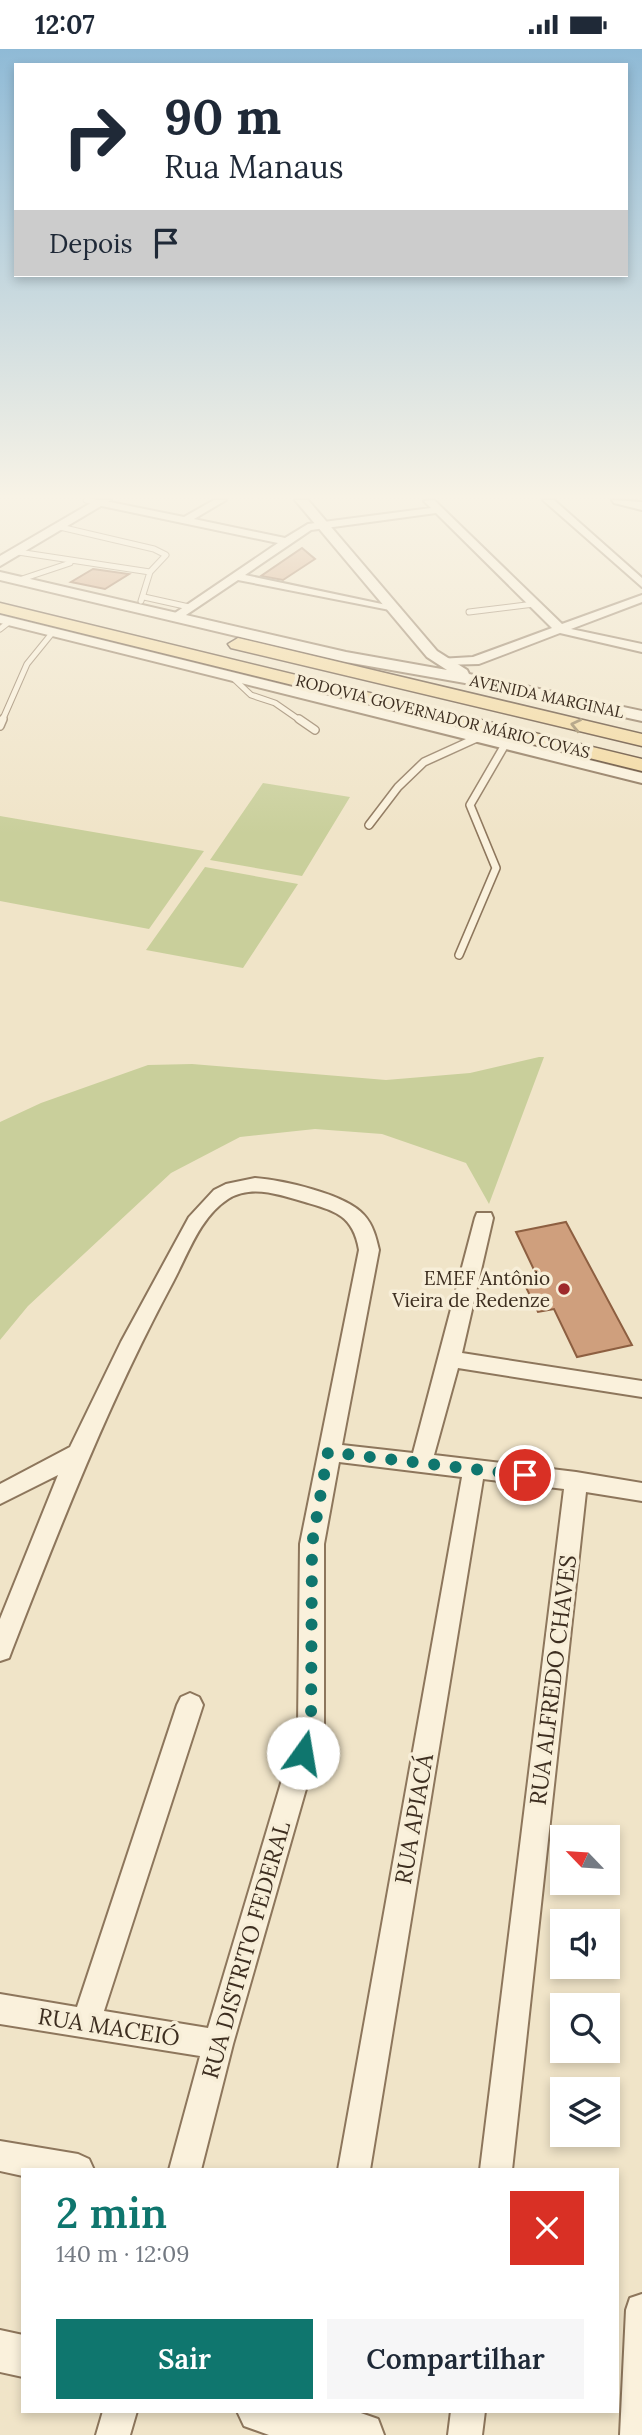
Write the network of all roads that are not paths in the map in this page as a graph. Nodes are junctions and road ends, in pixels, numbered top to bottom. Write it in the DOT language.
graph roads {
  1 [pos="102,611"];
  2 [pos="162,611"];
  3 [pos="183,611"];
  4 [pos="397,611"];
  5 [pos="474,611"];
  6 [pos="542,611"];
  7 [pos="608,611"];
  8 [pos="469,612"];
  9 [pos="176,617"];
  10 [pos="2,620"];
  11 [pos="561,630"];
  12 [pos="53,632"];
  13 [pos="642,648"];
  14 [pos="443,661"];
  15 [pos="475,661"];
  16 [pos="466,674"];
  17 [pos="233,678"];
  18 [pos="482,681"];
  19 [pos="428,712"];
  20 [pos="642,716"];
  21 [pos="0,726"];
  22 [pos="315,730"];
  23 [pos="479,737"];
  24 [pos="642,740"];
  25 [pos="506,743"];
  26 [pos="642,765"];
  27 [pos="642,778"];
  28 [pos="369,825"];
  29 [pos="459,955"];
  30 [pos="484,1218"];
  31 [pos="450,1359"];
  32 [pos="642,1389"];
  33 [pos="328,1452"];
  34 [pos="78,1453"];
  35 [pos="421,1464"];
  36 [pos="474,1469"];
  37 [pos="576,1481"];
  38 [pos="642,1492"];
  39 [pos="0,1495"];
  40 [pos="0,1650"];
  41 [pos="190,1705"];
  42 [pos="0,2009"];
  43 [pos="86,2023"];
  44 [pos="218,2044"];
  45 [pos="0,2156"];
  46 [pos="67,2168"];
  47 [pos="186,2168"];
  48 [pos="354,2168"];
  49 [pos="496,2168"];
  50 [pos="642,2310"];
  51 [pos="0,2351"];
  52 [pos="21,2355"];
  53 [pos="119,2413"];
  54 [pos="275,2413"];
  55 [pos="468,2413"];
  56 [pos="312,2418"];
  57 [pos="113,2435"];
  58 [pos="362,2435"];
  59 [pos="465,2435"];
  60 [pos="637,2435"];
  24 -- 1 [label="main road, RODOVIA GOVERNADOR MÁRIO COVAS, one-way"];
  2 -- 9 [label="street, AVENIDA MARGINAL"];
  3 -- 9 [label="street"];
  4 -- 14 [label="street"];
  5 -- 8 [label="lane"];
  6 -- 11 [label="street"];
  7 -- 11 [label="street"];
  9 -- 18 [label="street, AVENIDA MARGINAL"];
  10 -- 12 [label="street"];
  10 -- 19 [label="main road, RODOVIA GOVERNADOR MÁRIO COVAS"];
  11 -- 13 [label="street"];
  11 -- 15 [label="street"];
  12 -- 17 [label="street"];
  12 -- 21 [label="lane"];
  14 -- 15 [label="street"];
  14 -- 16 [label="street"];
  15 -- 16 [label="street"];
  16 -- 18 [label="street"];
  17 -- 22 [label="lane"];
  17 -- 23 [label="street"];
  18 -- 20 [label="street, AVENIDA MARGINAL"];
  19 -- 25 [label="main road"];
  19 -- 26 [label="main road, RODOVIA GOVERNADOR MÁRIO COVAS"];
  23 -- 25 [label="street"];
  23 -- 28 [label="lane"];
  25 -- 27 [label="street"];
  25 -- 29 [label="lane"];
  30 -- 31 [label="street"];
  31 -- 32 [label="street"];
  31 -- 35 [label="street"];
  33 -- 34 [label="street, RUA DISTRITO FEDERAL"];
  33 -- 35 [label="street"];
  33 -- 44 [label="street, RUA DISTRITO FEDERAL"];
  34 -- 39 [label="street"];
  34 -- 40 [label="street, RUA DISTRITO FEDERAL"];
  35 -- 36 [label="street"];
  36 -- 37 [label="street"];
  36 -- 48 [label="street, RUA APIACÁ"];
  37 -- 38 [label="street"];
  37 -- 49 [label="street, RUA ALFREDO CHAVES"];
  41 -- 43 [label="street"];
  42 -- 43 [label="street, RUA MACEIÓ"];
  43 -- 44 [label="street, RUA MACEIÓ"];
  44 -- 47 [label="street, RUA DISTRITO FEDERAL"];
  45 -- 46 [label="street"];
  50 -- 60 [label="street"];
  51 -- 52 [label="street"];
  53 -- 57 [label="street"];
  54 -- 56 [label="street"];
  55 -- 59 [label="street"];
  56 -- 58 [label="street"];
}
